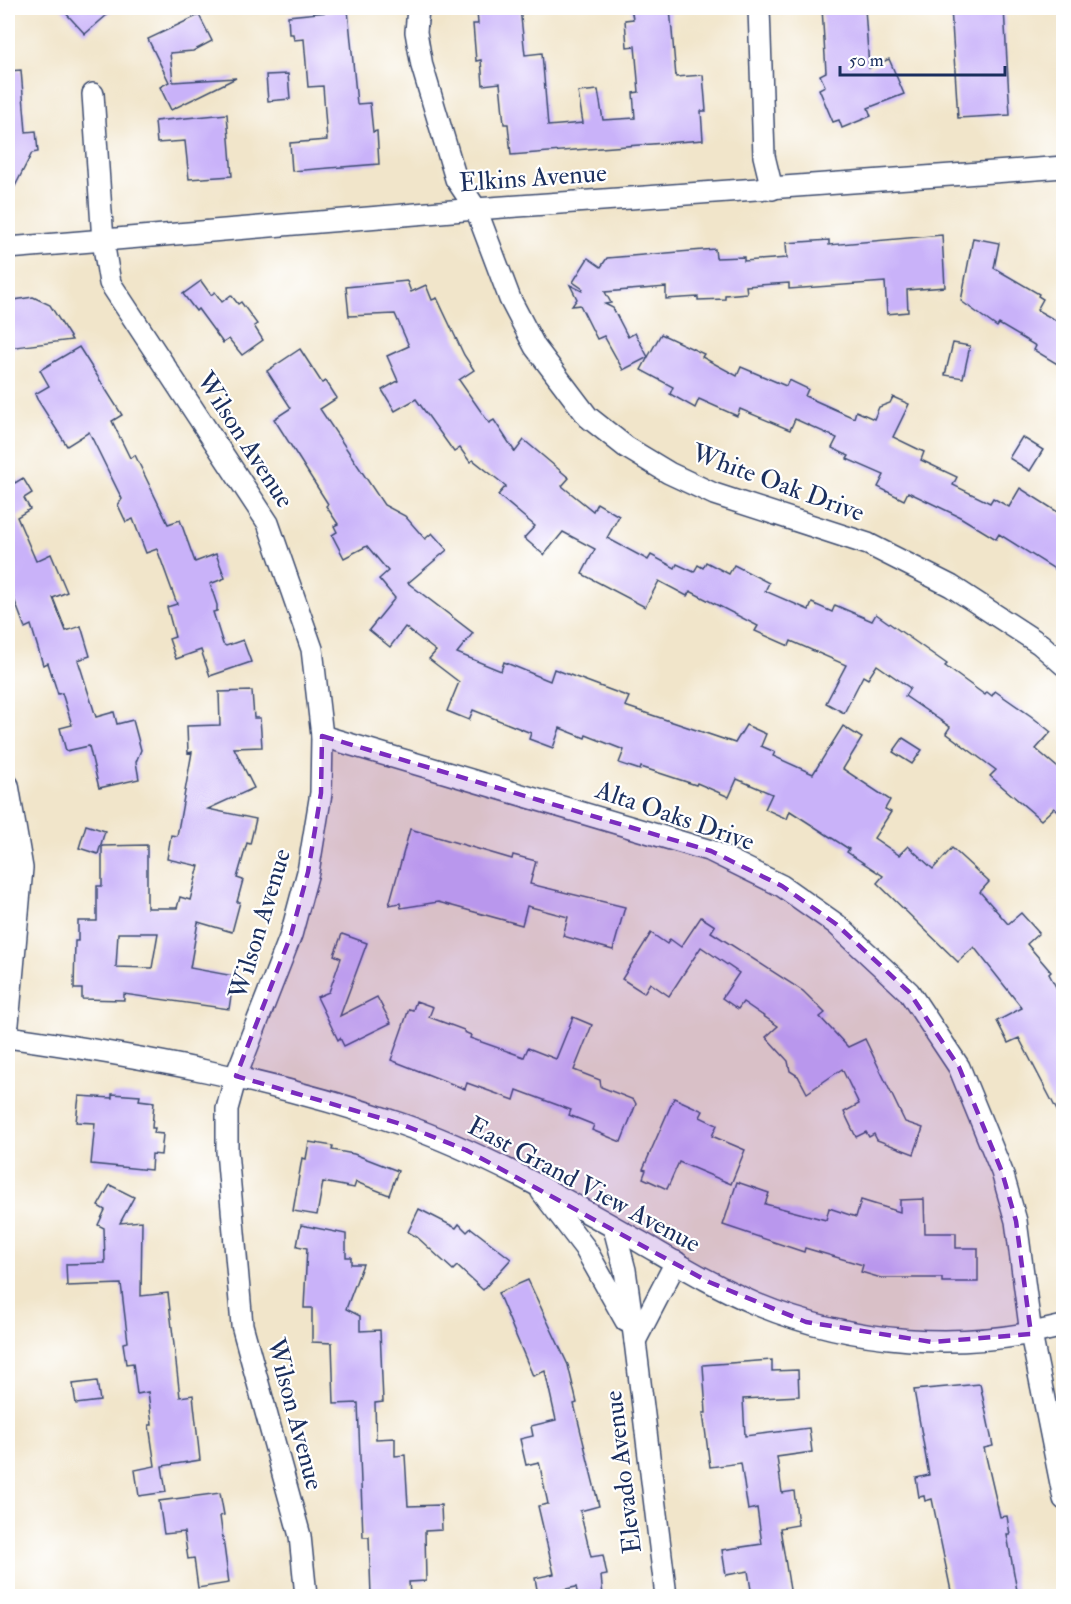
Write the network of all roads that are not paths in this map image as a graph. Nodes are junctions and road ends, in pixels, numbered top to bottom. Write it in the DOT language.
graph roads {
  1 [pos="418,8"];
  2 [pos="759,8"];
  3 [pos="93,94"];
  4 [pos="1064,167"];
  5 [pos="772,189"];
  6 [pos="476,209"];
  7 [pos="103,241"];
  8 [pos="8,248"];
  9 [pos="1064,664"];
  10 [pos="322,736"];
  11 [pos="8,785"];
  12 [pos="8,1024"];
  13 [pos="8,1037"];
  14 [pos="236,1076"];
  15 [pos="532,1182"];
  16 [pos="614,1228"];
  17 [pos="676,1263"];
  18 [pos="1064,1326"];
  19 [pos="1031,1334"];
  20 [pos="635,1341"];
  21 [pos="1064,1499"];
  22 [pos="306,1596"];
  23 [pos="666,1596"];
  1 -- 6 [label="street, White Oak Drive"];
  2 -- 5 [label="street"];
  3 -- 7 [label="street, Wilson Avenue"];
  4 -- 5 [label="street, Elkins Avenue"];
  5 -- 6 [label="street, Elkins Avenue"];
  6 -- 7 [label="street, Elkins Avenue"];
  6 -- 9 [label="street, White Oak Drive"];
  7 -- 8 [label="street, Elkins Avenue"];
  7 -- 10 [label="street, Wilson Avenue"];
  10 -- 14 [label="street, Wilson Avenue"];
  10 -- 19 [label="street, Alta Oaks Drive"];
  11 -- 12 [label="street"];
  13 -- 14 [label="street, East Grand View Avenue"];
  14 -- 15 [label="street, East Grand View Avenue"];
  14 -- 22 [label="street, Wilson Avenue"];
  15 -- 16 [label="street, East Grand View Avenue"];
  15 -- 20 [label="street, Elevado Avenue"];
  16 -- 17 [label="street, East Grand View Avenue"];
  16 -- 20 [label="street, Elevado Avenue"];
  17 -- 19 [label="street, East Grand View Avenue"];
  17 -- 20 [label="street"];
  18 -- 19 [label="street, East Grand View Avenue"];
  19 -- 21 [label="street, Alta Oaks Drive"];
  20 -- 23 [label="street, Elevado Avenue"];
}
